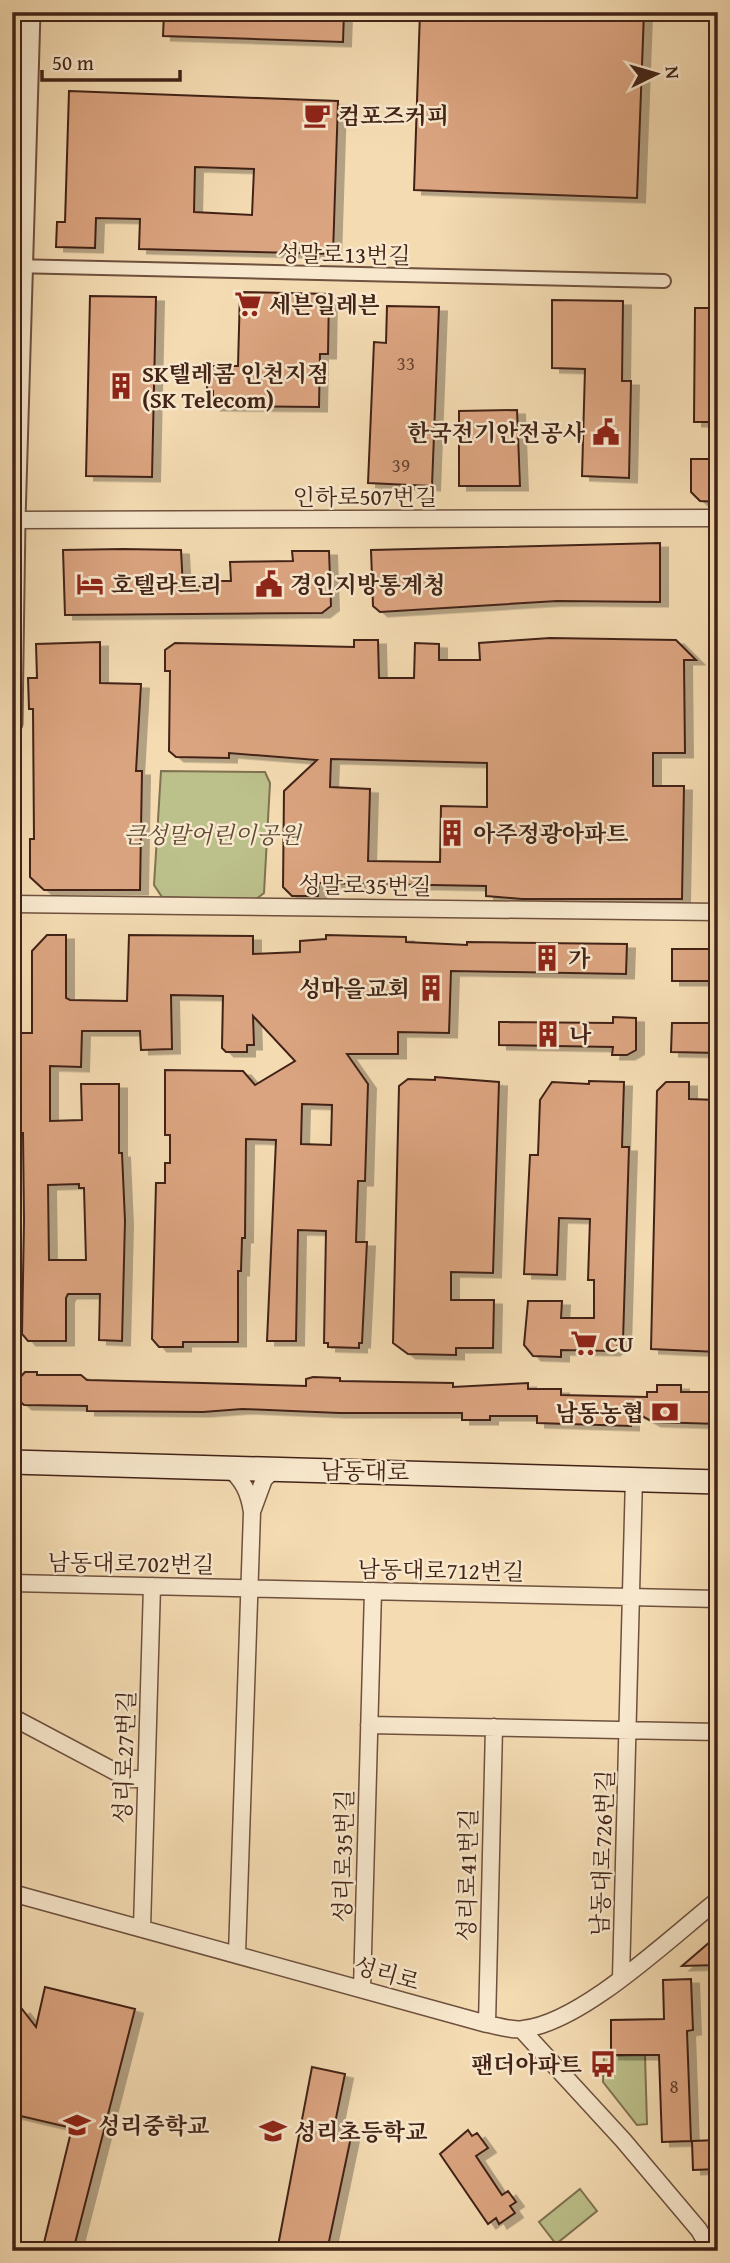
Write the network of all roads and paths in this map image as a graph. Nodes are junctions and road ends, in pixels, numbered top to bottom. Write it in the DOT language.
graph roads {
  1 [pos="30,12"];
  2 [pos="18,266"];
  3 [pos="664,281"];
  4 [pos="718,518"];
  5 [pos="13,520"];
  6 [pos="12,723"];
  7 [pos="12,904"];
  8 [pos="718,912"];
  9 [pos="12,1462"];
  10 [pos="228,1467"];
  11 [pos="276,1468"];
  12 [pos="634,1477"];
  13 [pos="718,1482"];
  14 [pos="252,1512"];
  15 [pos="12,1583"];
  16 [pos="152,1586"];
  17 [pos="250,1589"];
  18 [pos="373,1591"];
  19 [pos="631,1597"];
  20 [pos="718,1599"];
  21 [pos="12,1717"];
  22 [pos="369,1725"];
  23 [pos="494,1727"];
  24 [pos="628,1730"];
  25 [pos="718,1732"];
  26 [pos="146,1779"];
  27 [pos="12,1893"];
  28 [pos="718,1900"];
  29 [pos="142,1928"];
  30 [pos="237,1954"];
  31 [pos="621,1978"];
  32 [pos="362,1989"];
  33 [pos="486,2024"];
  34 [pos="522,2030"];
  35 [pos="699,2230"];
  36 [pos="718,2230"];
  37 [pos="712,2251"];
  1 -- 2 [label="street"];
  2 -- 3 [label="street, 성말로13번길"];
  2 -- 5 [label="street"];
  4 -- 5 [label="street, 인하로507번길"];
  5 -- 6 [label="street"];
  7 -- 8 [label="street, 성말로35번길"];
  9 -- 10 [label="main road, 남동대로"];
  10 -- 11 [label="main road, 남동대로"];
  10 -- 14 [label="street"];
  11 -- 12 [label="main road, 남동대로"];
  11 -- 14 [label="street"];
  12 -- 13 [label="main road, 남동대로"];
  12 -- 19 [label="street, 남동대로726번길"];
  14 -- 17 [label="street"];
  15 -- 16 [label="street, 남동대로702번길"];
  16 -- 17 [label="street, 남동대로702번길"];
  16 -- 26 [label="street, 성리로27번길"];
  17 -- 18 [label="street, 남동대로712번길"];
  17 -- 30 [label="street"];
  18 -- 19 [label="street, 남동대로712번길"];
  18 -- 22 [label="street, 성리로35번길"];
  19 -- 20 [label="street"];
  19 -- 24 [label="street, 남동대로726번길"];
  21 -- 26 [label="street"];
  22 -- 23 [label="street"];
  22 -- 32 [label="street, 성리로35번길"];
  23 -- 24 [label="street"];
  23 -- 33 [label="street, 성리로41번길"];
  24 -- 25 [label="street"];
  24 -- 31 [label="street, 남동대로726번길"];
  26 -- 29 [label="street, 성리로27번길"];
  27 -- 29 [label="street, 성리로"];
  28 -- 31 [label="street, 성리로"];
  29 -- 30 [label="street, 성리로"];
  30 -- 32 [label="street, 성리로"];
  31 -- 34 [label="street, 성리로"];
  32 -- 33 [label="street, 성리로"];
  33 -- 34 [label="street, 성리로"];
  34 -- 35 [label="street"];
  35 -- 36 [label="street"];
  35 -- 37 [label="street"];
}
